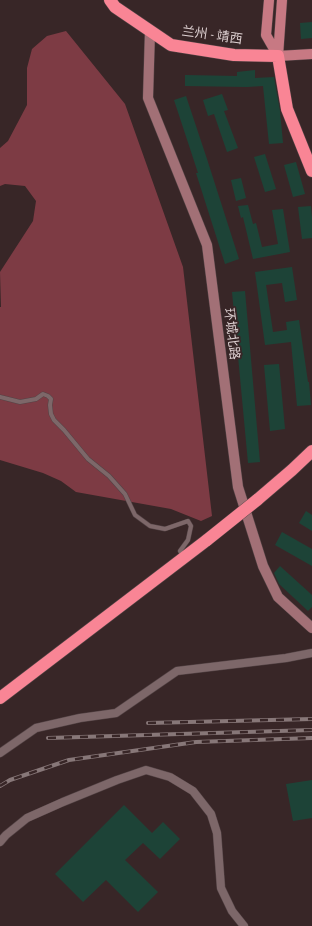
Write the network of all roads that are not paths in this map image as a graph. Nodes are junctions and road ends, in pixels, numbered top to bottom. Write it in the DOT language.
graph roads {
  1 [pos="110,0"];
  2 [pos="269,0"];
  3 [pos="282,0"];
  4 [pos="150,31"];
  5 [pos="312,54"];
  6 [pos="278,56"];
  7 [pos="312,171"];
  8 [pos="0,397"];
  9 [pos="312,451"];
  10 [pos="184,558"];
  11 [pos="312,628"];
  12 [pos="312,653"];
  13 [pos="0,698"];
  14 [pos="0,753"];
  15 [pos="0,842"];
  16 [pos="244,926"];
  1 -- 4 [label="highway, 兰州 - 靖西"];
  2 -- 6 [label="main road"];
  3 -- 6 [label="main road"];
  4 -- 6 [label="highway, 兰州 - 靖西"];
  4 -- 11 [label="street, 环城北路"];
  5 -- 6 [label="main road"];
  6 -- 7 [label="highway"];
  8 -- 10 [label="lane"];
  9 -- 10 [label="highway, bridge"];
  10 -- 13 [label="highway"];
  12 -- 14 [label="street"];
  15 -- 16 [label="street"];
}
